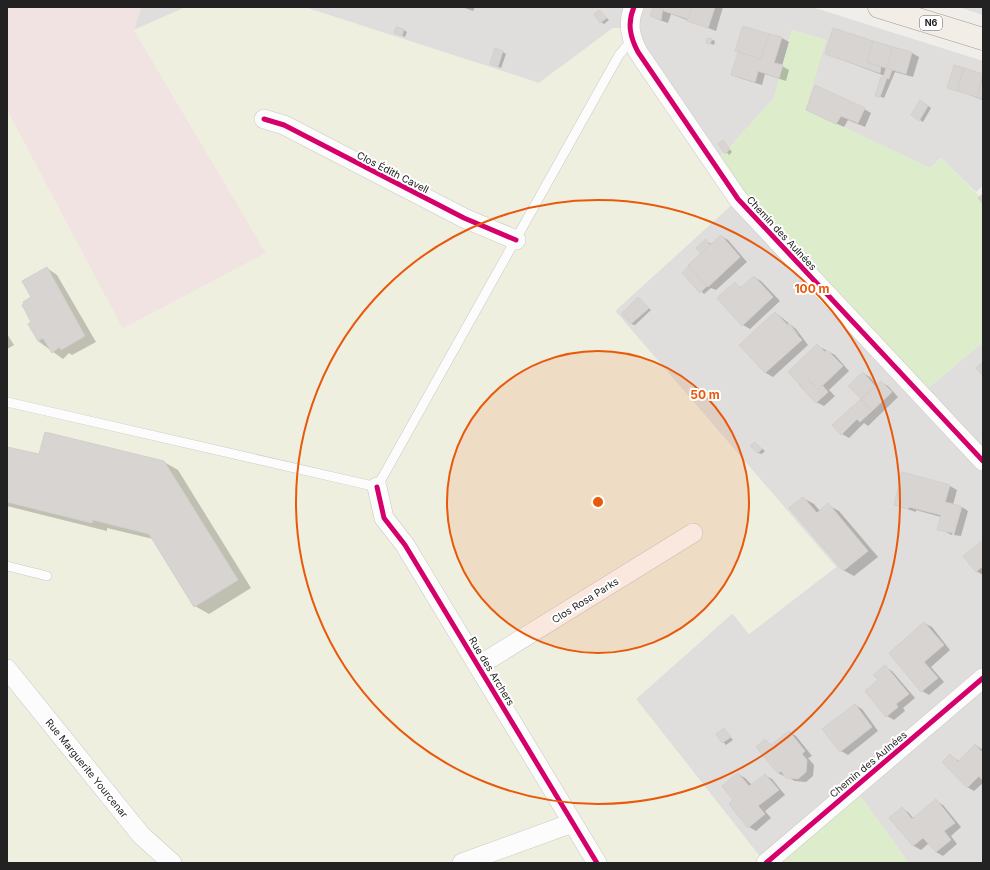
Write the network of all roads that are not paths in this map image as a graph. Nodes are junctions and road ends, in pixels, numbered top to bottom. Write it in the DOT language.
graph roads {
  1 [pos="634,7"];
  2 [pos="878,7"];
  3 [pos="983,39"];
  4 [pos="632,40"];
  5 [pos="264,119"];
  6 [pos="516,240"];
  7 [pos="7,402"];
  8 [pos="983,461"];
  9 [pos="377,487"];
  10 [pos="693,534"];
  11 [pos="7,566"];
  12 [pos="47,576"];
  13 [pos="478,666"];
  14 [pos="7,669"];
  15 [pos="983,678"];
  16 [pos="572,823"];
  17 [pos="172,863"];
  18 [pos="462,863"];
  19 [pos="597,863"];
  20 [pos="766,863"];
  1 -- 4 [label="street, Chemin des Aulnées"];
  2 -- 3 [label="main road, N6"];
  4 -- 6 [label="lane"];
  4 -- 8 [label="street, Chemin des Aulnées"];
  5 -- 6 [label="street, Clos Édith Cavell"];
  6 -- 9 [label="lane"];
  7 -- 9 [label="lane"];
  9 -- 13 [label="street, Rue des Archers"];
  10 -- 13 [label="street, Clos Rosa Parks"];
  11 -- 12 [label="lane"];
  13 -- 16 [label="street, Rue des Archers"];
  14 -- 17 [label="street, Rue Marguerite Yourcenar"];
  15 -- 20 [label="street, Chemin des Aulnées"];
  16 -- 18 [label="street"];
  16 -- 19 [label="street, Rue des Archers"];
}
